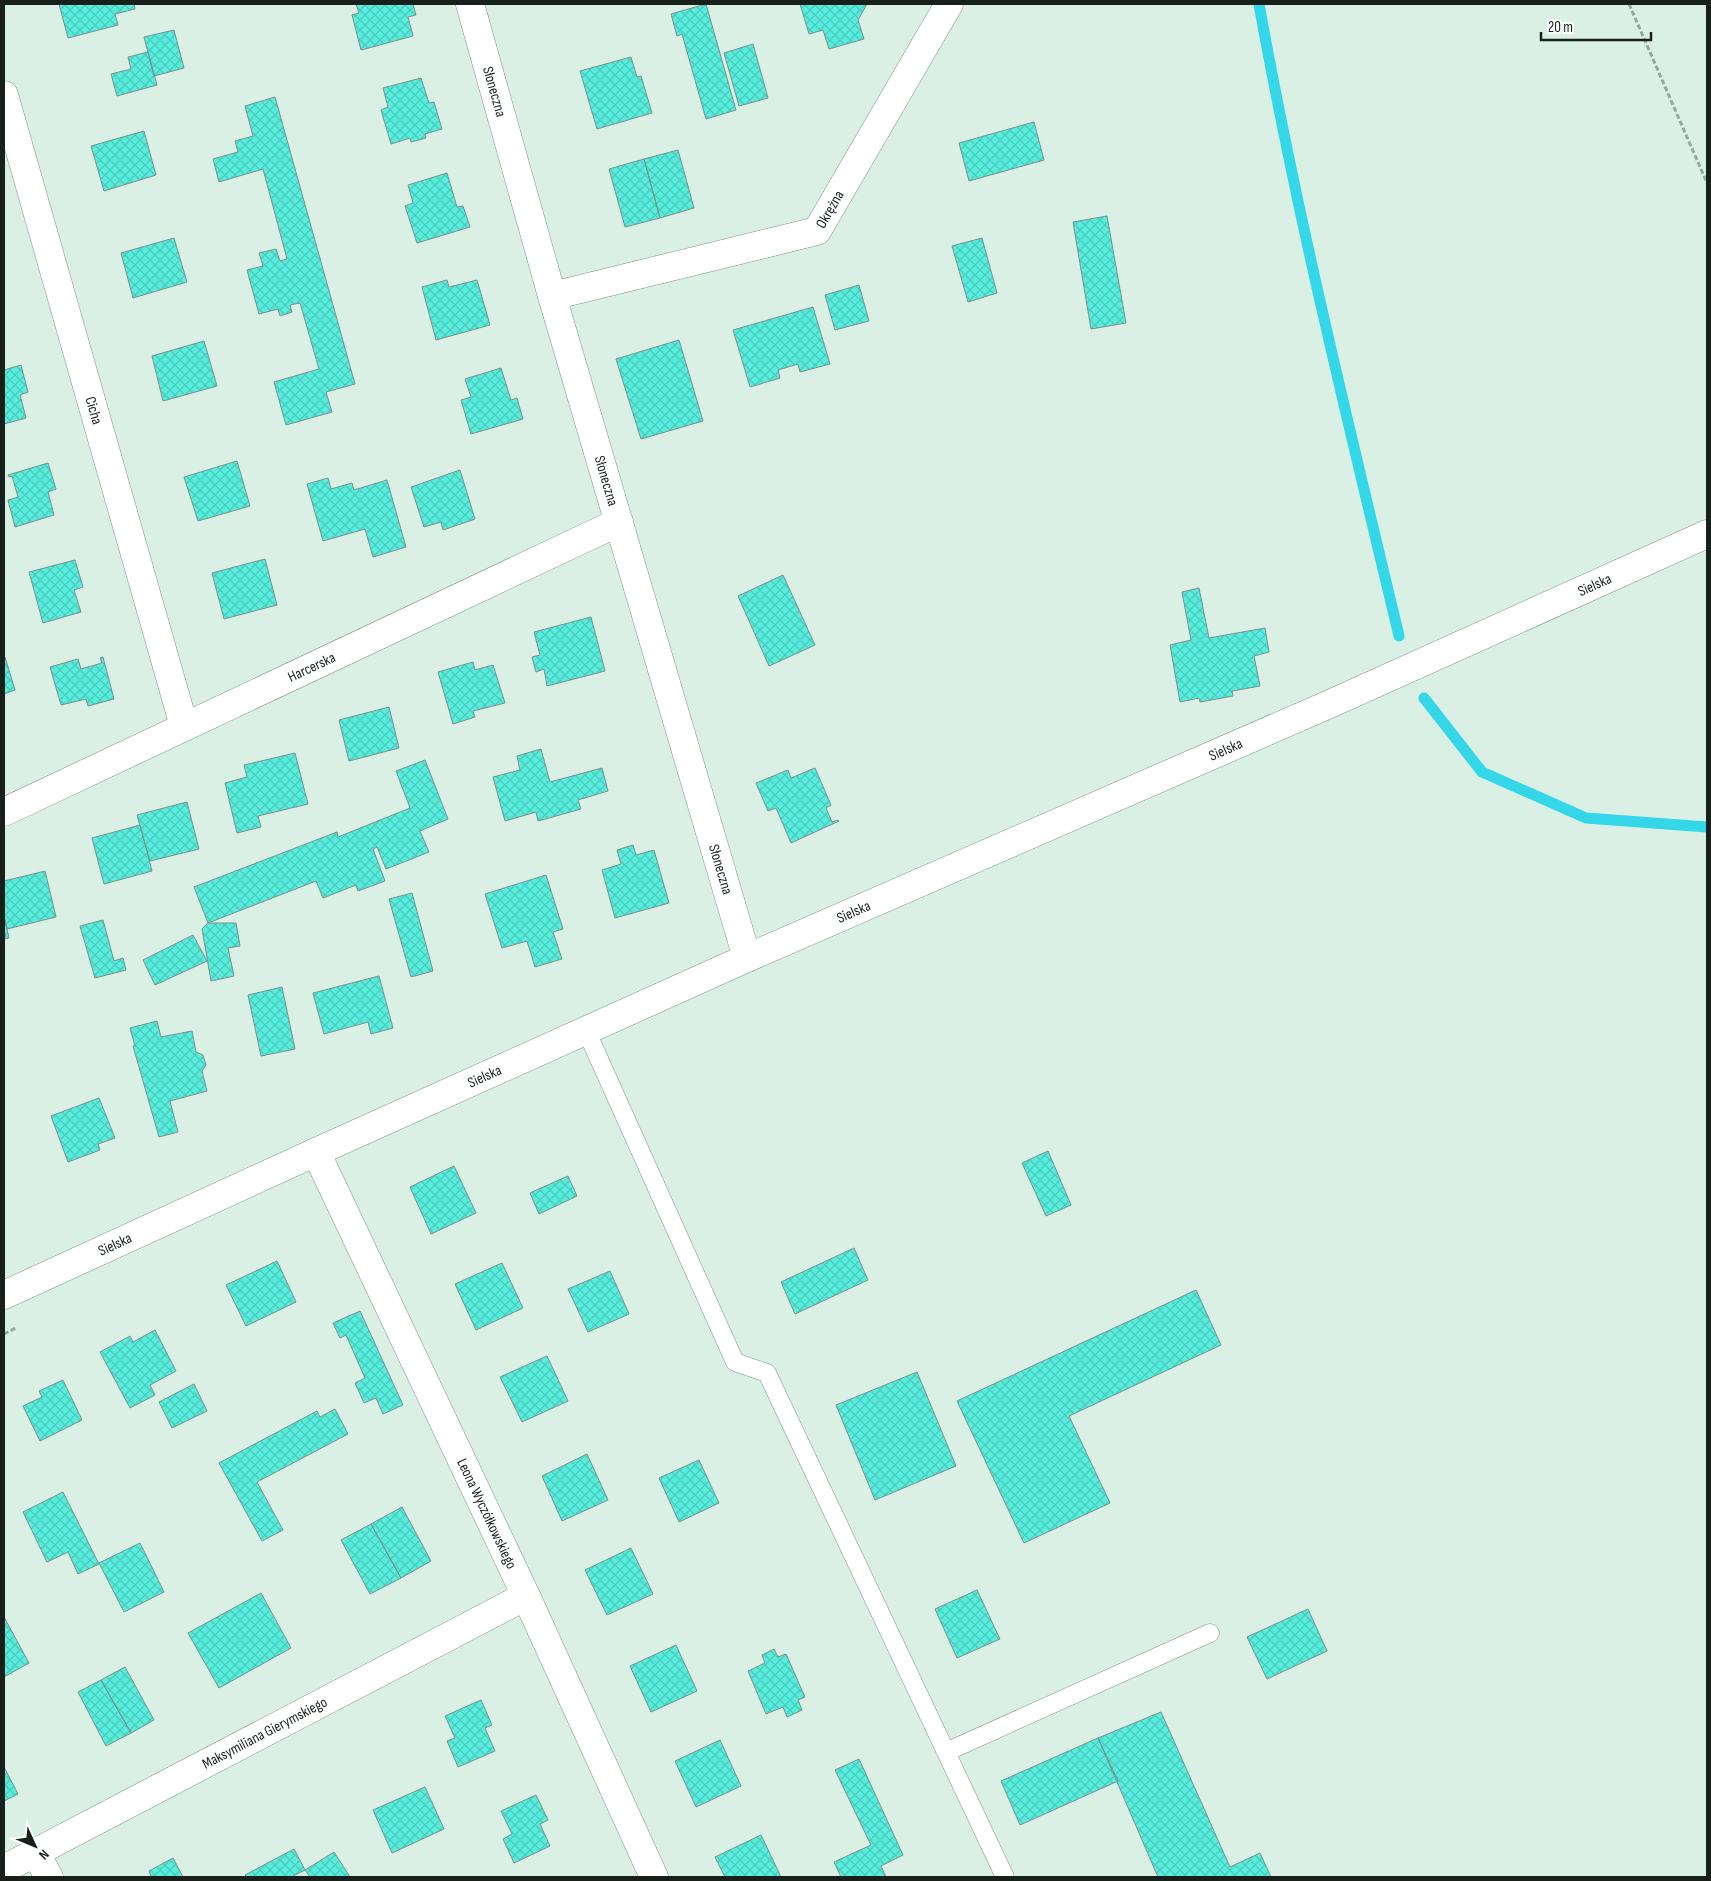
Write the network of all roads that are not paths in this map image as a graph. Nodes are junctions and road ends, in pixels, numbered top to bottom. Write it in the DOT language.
graph roads {
  1 [pos="470,4"];
  2 [pos="949,4"];
  3 [pos="4,95"];
  4 [pos="552,296"];
  5 [pos="620,522"];
  6 [pos="1707,534"];
  7 [pos="184,726"];
  8 [pos="4,812"];
  9 [pos="747,958"];
  10 [pos="586,1030"];
  11 [pos="316,1152"];
  12 [pos="4,1295"];
  13 [pos="526,1596"];
  14 [pos="1210,1632"];
  15 [pos="946,1752"];
  16 [pos="35,1852"];
  17 [pos="4,1869"];
  18 [pos="49,1877"];
  19 [pos="654,1877"];
  20 [pos="1005,1877"];
  1 -- 4 [label="street, Słoneczna"];
  2 -- 4 [label="street, Okrężna"];
  3 -- 7 [label="street, Cicha"];
  4 -- 5 [label="street, Słoneczna"];
  5 -- 7 [label="street, Harcerska"];
  5 -- 9 [label="street, Słoneczna"];
  6 -- 9 [label="street, Sielska"];
  7 -- 8 [label="street, Harcerska"];
  9 -- 10 [label="street, Sielska"];
  10 -- 11 [label="street, Sielska"];
  10 -- 15 [label="lane"];
  11 -- 12 [label="street, Sielska"];
  11 -- 13 [label="street, Leona Wyczółkowskiego"];
  13 -- 16 [label="street, Maksymiliana Gierymskiego"];
  13 -- 19 [label="street, Leona Wyczółkowskiego"];
  14 -- 15 [label="lane"];
  15 -- 20 [label="lane"];
  16 -- 17 [label="street, Maksymiliana Gierymskiego"];
  16 -- 18 [label="street"];
}
